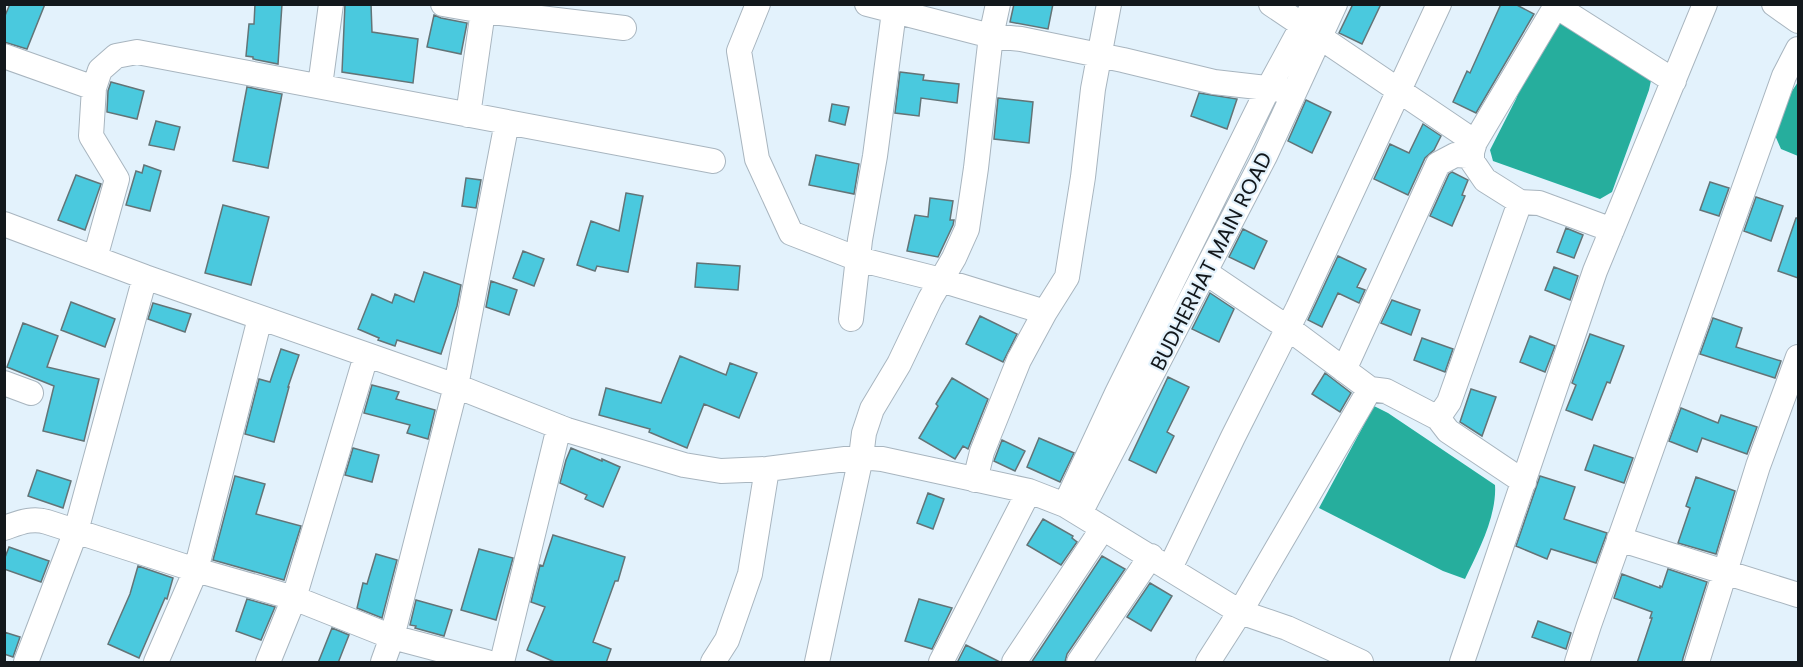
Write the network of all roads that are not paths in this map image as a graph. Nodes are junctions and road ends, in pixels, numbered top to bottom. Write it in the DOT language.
graph roads {
  1 [pos="331,4"];
  2 [pos="443,4"];
  3 [pos="758,4"];
  4 [pos="867,4"];
  5 [pos="998,4"];
  6 [pos="1109,4"];
  7 [pos="1271,4"];
  8 [pos="1314,4"];
  9 [pos="1335,4"];
  10 [pos="1439,4"];
  11 [pos="1705,4"];
  12 [pos="1774,4"];
  13 [pos="1557,5"];
  14 [pos="894,8"];
  15 [pos="483,11"];
  16 [pos="1798,21"];
  17 [pos="624,28"];
  18 [pos="1312,32"];
  19 [pos="992,36"];
  20 [pos="1798,49"];
  21 [pos="4,56"];
  22 [pos="1099,56"];
  23 [pos="1674,81"];
  24 [pos="320,86"];
  25 [pos="94,87"];
  26 [pos="1269,87"];
  27 [pos="1399,90"];
  28 [pos="1295,92"];
  29 [pos="468,115"];
  30 [pos="507,122"];
  31 [pos="1473,149"];
  32 [pos="713,161"];
  33 [pos="1520,202"];
  34 [pos="4,224"];
  35 [pos="1612,230"];
  36 [pos="95,258"];
  37 [pos="858,259"];
  38 [pos="1205,272"];
  39 [pos="146,277"];
  40 [pos="941,280"];
  41 [pos="1045,312"];
  42 [pos="260,318"];
  43 [pos="851,319"];
  44 [pos="1288,328"];
  45 [pos="366,356"];
  46 [pos="1798,357"];
  47 [pos="1344,370"];
  48 [pos="4,382"];
  49 [pos="456,386"];
  50 [pos="1370,389"];
  51 [pos="31,393"];
  52 [pos="1438,418"];
  53 [pos="559,427"];
  54 [pos="861,457"];
  55 [pos="778,467"];
  56 [pos="975,480"];
  57 [pos="1524,482"];
  58 [pos="1029,491"];
  59 [pos="1073,509"];
  60 [pos="4,528"];
  61 [pos="1103,528"];
  62 [pos="76,531"];
  63 [pos="1619,539"];
  64 [pos="1160,562"];
  65 [pos="196,570"];
  66 [pos="1724,573"];
  67 [pos="1798,595"];
  68 [pos="294,598"];
  69 [pos="1240,612"];
  70 [pos="392,637"];
  71 [pos="1346,660"];
  72 [pos="26,663"];
  73 [pos="156,663"];
  74 [pos="268,663"];
  75 [pos="383,663"];
  76 [pos="487,663"];
  77 [pos="502,663"];
  78 [pos="713,663"];
  79 [pos="818,663"];
  80 [pos="941,663"];
  81 [pos="1014,663"];
  82 [pos="1079,663"];
  83 [pos="1208,663"];
  84 [pos="1462,663"];
  85 [pos="1577,663"];
  86 [pos="1697,663"];
  1 -- 24 [label="street"];
  2 -- 15 [label="street"];
  3 -- 37 [label="street"];
  4 -- 14 [label="street"];
  5 -- 19 [label="street"];
  6 -- 22 [label="street"];
  7 -- 18 [label="street"];
  8 -- 18 [label="street, BUDHERHAT MAIN ROAD"];
  9 -- 18 [label="street, BUDHERHAT MAIN ROAD"];
  10 -- 27 [label="street"];
  11 -- 23 [label="street"];
  12 -- 16 [label="street"];
  13 -- 23 [label="street"];
  13 -- 31 [label="street"];
  14 -- 19 [label="street"];
  14 -- 37 [label="street"];
  15 -- 17 [label="street"];
  15 -- 29 [label="street"];
  18 -- 26 [label="street, BUDHERHAT MAIN ROAD"];
  18 -- 27 [label="street"];
  18 -- 28 [label="street, BUDHERHAT MAIN ROAD"];
  19 -- 22 [label="street"];
  19 -- 40 [label="street"];
  20 -- 63 [label="street"];
  21 -- 25 [label="street"];
  22 -- 26 [label="street"];
  22 -- 41 [label="street"];
  23 -- 35 [label="street"];
  24 -- 25 [label="street"];
  24 -- 29 [label="street"];
  25 -- 36 [label="street"];
  26 -- 28 [label="street"];
  26 -- 59 [label="street, BUDHERHAT MAIN ROAD"];
  27 -- 31 [label="street"];
  27 -- 44 [label="street"];
  28 -- 38 [label="street, BUDHERHAT MAIN ROAD"];
  29 -- 30 [label="street"];
  30 -- 32 [label="street"];
  30 -- 49 [label="street"];
  31 -- 33 [label="street"];
  31 -- 47 [label="street"];
  33 -- 35 [label="street"];
  33 -- 52 [label="street"];
  34 -- 36 [label="street"];
  35 -- 57 [label="street"];
  36 -- 39 [label="street"];
  37 -- 40 [label="street"];
  37 -- 43 [label="street"];
  38 -- 44 [label="street"];
  38 -- 59 [label="street, BUDHERHAT MAIN ROAD"];
  39 -- 42 [label="street"];
  39 -- 62 [label="street"];
  40 -- 41 [label="street"];
  40 -- 54 [label="street"];
  41 -- 56 [label="street"];
  42 -- 45 [label="street"];
  42 -- 65 [label="street"];
  44 -- 47 [label="street"];
  44 -- 64 [label="street"];
  45 -- 49 [label="street"];
  45 -- 68 [label="street"];
  46 -- 66 [label="street"];
  47 -- 50 [label="street"];
  48 -- 51 [label="street"];
  49 -- 53 [label="street"];
  49 -- 70 [label="street"];
  50 -- 52 [label="street"];
  50 -- 69 [label="street"];
  52 -- 57 [label="street"];
  53 -- 55 [label="street"];
  53 -- 77 [label="street"];
  54 -- 55 [label="street"];
  54 -- 56 [label="street"];
  54 -- 79 [label="street"];
  55 -- 78 [label="street"];
  56 -- 58 [label="street"];
  57 -- 84 [label="street"];
  58 -- 59 [label="street"];
  58 -- 80 [label="street"];
  59 -- 61 [label="street"];
  60 -- 62 [label="street"];
  61 -- 64 [label="street"];
  61 -- 81 [label="street"];
  62 -- 65 [label="street"];
  62 -- 72 [label="street"];
  63 -- 66 [label="street"];
  63 -- 85 [label="street"];
  64 -- 69 [label="street"];
  64 -- 82 [label="street"];
  65 -- 68 [label="street"];
  65 -- 73 [label="street"];
  66 -- 67 [label="street"];
  66 -- 86 [label="street"];
  68 -- 70 [label="street"];
  68 -- 74 [label="street"];
  69 -- 71 [label="street"];
  69 -- 83 [label="street"];
  70 -- 75 [label="street"];
  70 -- 76 [label="street"];
}
